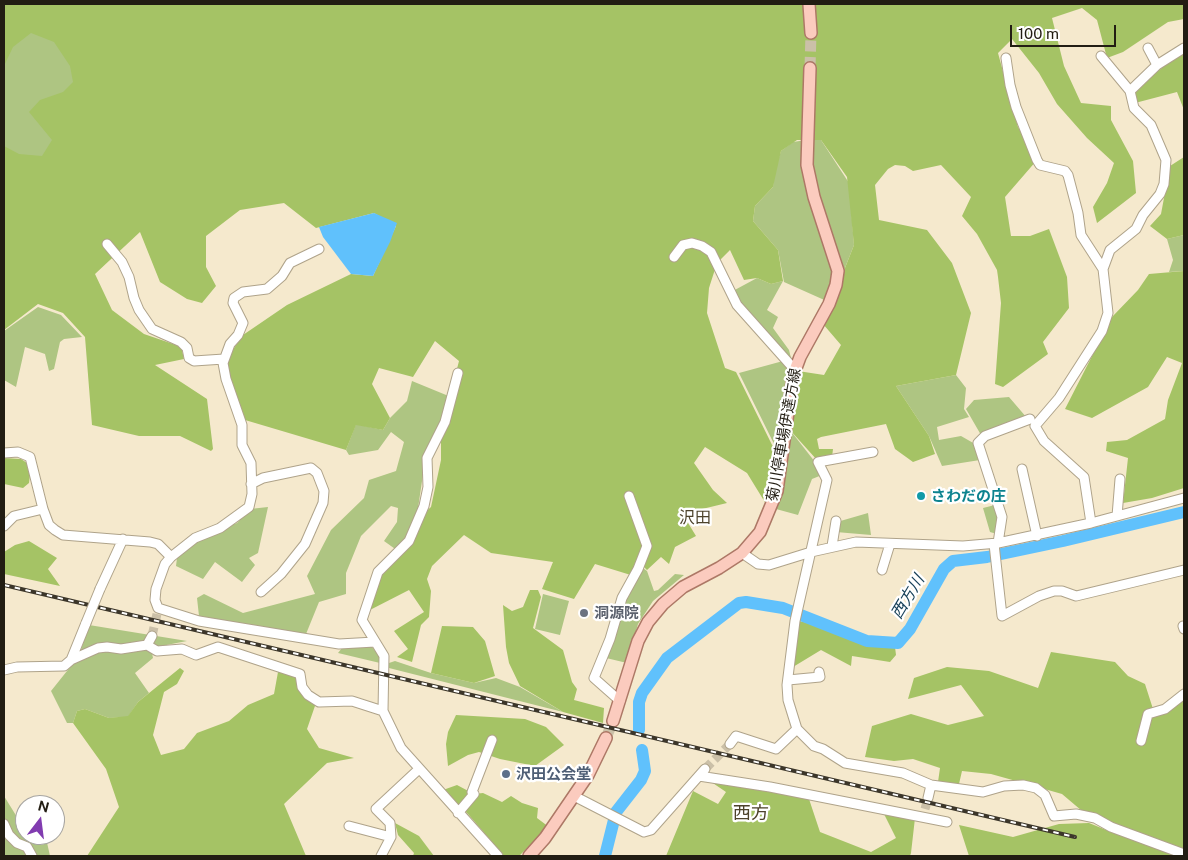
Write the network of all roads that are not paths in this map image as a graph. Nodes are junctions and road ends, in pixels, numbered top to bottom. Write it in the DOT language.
graph roads {
  1 [pos="809,4"];
  2 [pos="811,33"];
  3 [pos="1148,48"];
  4 [pos="1184,48"];
  5 [pos="1101,56"];
  6 [pos="1006,58"];
  7 [pos="1157,66"];
  8 [pos="810,68"];
  9 [pos="1130,91"];
  10 [pos="107,244"];
  11 [pos="319,249"];
  12 [pos="674,257"];
  13 [pos="1103,269"];
  14 [pos="224,359"];
  15 [pos="795,370"];
  16 [pos="458,374"];
  17 [pos="1030,419"];
  18 [pos="873,452"];
  19 [pos="4,453"];
  20 [pos="1022,468"];
  21 [pos="1120,480"];
  22 [pos="251,484"];
  23 [pos="629,496"];
  24 [pos="1184,498"];
  25 [pos="43,509"];
  26 [pos="1117,516"];
  27 [pos="836,521"];
  28 [pos="1091,523"];
  29 [pos="4,526"];
  30 [pos="1037,536"];
  31 [pos="123,539"];
  32 [pos="996,543"];
  33 [pos="890,544"];
  34 [pos="832,546"];
  35 [pos="811,552"];
  36 [pos="742,553"];
  37 [pos="171,556"];
  38 [pos="882,570"];
  39 [pos="1184,570"];
  40 [pos="261,592"];
  41 [pos="152,636"];
  42 [pos="375,642"];
  43 [pos="146,645"];
  44 [pos="71,660"];
  45 [pos="4,670"];
  46 [pos="819,672"];
  47 [pos="788,680"];
  48 [pos="1184,694"];
  49 [pos="620,701"];
  50 [pos="383,711"];
  51 [pos="613,721"];
  52 [pos="796,730"];
  53 [pos="606,738"];
  54 [pos="492,740"];
  55 [pos="1140,741"];
  56 [pos="730,744"];
  57 [pos="419,769"];
  58 [pos="482,783"];
  59 [pos="931,786"];
  60 [pos="472,790"];
  61 [pos="574,796"];
  62 [pos="928,798"];
  63 [pos="458,813"];
  64 [pos="947,822"];
  65 [pos="4,824"];
  66 [pos="349,826"];
  67 [pos="391,837"];
  68 [pos="1184,854"];
  69 [pos="32,856"];
  70 [pos="381,856"];
  71 [pos="498,856"];
  72 [pos="529,856"];
  1 -- 2 [label="main road"];
  3 -- 7 [label="street"];
  4 -- 7 [label="street"];
  5 -- 9 [label="street"];
  6 -- 13 [label="street"];
  7 -- 9 [label="street"];
  8 -- 15 [label="main road, 菊川停車場伊達方線"];
  9 -- 13 [label="street"];
  10 -- 14 [label="street"];
  11 -- 14 [label="street"];
  12 -- 15 [label="street"];
  13 -- 28 [label="street"];
  14 -- 22 [label="street"];
  15 -- 36 [label="main road, 菊川停車場伊達方線"];
  16 -- 42 [label="street"];
  17 -- 32 [label="street"];
  18 -- 35 [label="street"];
  19 -- 25 [label="street"];
  20 -- 30 [label="street"];
  21 -- 26 [label="street"];
  22 -- 37 [label="street"];
  22 -- 40 [label="street"];
  23 -- 49 [label="street"];
  24 -- 26 [label="street"];
  25 -- 29 [label="street"];
  25 -- 31 [label="street"];
  26 -- 28 [label="street"];
  27 -- 34 [label="street"];
  28 -- 30 [label="street"];
  30 -- 32 [label="street"];
  31 -- 37 [label="street"];
  31 -- 44 [label="street, bridge"];
  32 -- 33 [label="street"];
  32 -- 39 [label="street"];
  33 -- 34 [label="street"];
  33 -- 38 [label="street"];
  34 -- 35 [label="street"];
  35 -- 36 [label="street"];
  35 -- 47 [label="street"];
  36 -- 49 [label="main road, 菊川停車場伊達方線"];
  37 -- 42 [label="street"];
  41 -- 43 [label="street"];
  42 -- 50 [label="street"];
  43 -- 44 [label="street"];
  43 -- 50 [label="street"];
  44 -- 45 [label="street"];
  46 -- 47 [label="street"];
  47 -- 52 [label="street"];
  48 -- 55 [label="street"];
  49 -- 51 [label="main road, 菊川停車場伊達方線"];
  50 -- 57 [label="street"];
  52 -- 56 [label="street"];
  52 -- 59 [label="street"];
  53 -- 61 [label="main road"];
  54 -- 60 [label="street"];
  57 -- 63 [label="street"];
  57 -- 67 [label="street"];
  58 -- 60 [label="street"];
  59 -- 62 [label="street"];
  59 -- 68 [label="street"];
  60 -- 63 [label="street"];
  61 -- 64 [label="street"];
  61 -- 72 [label="main road"];
  63 -- 71 [label="street"];
  65 -- 69 [label="street"];
  66 -- 67 [label="street"];
  67 -- 70 [label="street"];
}
